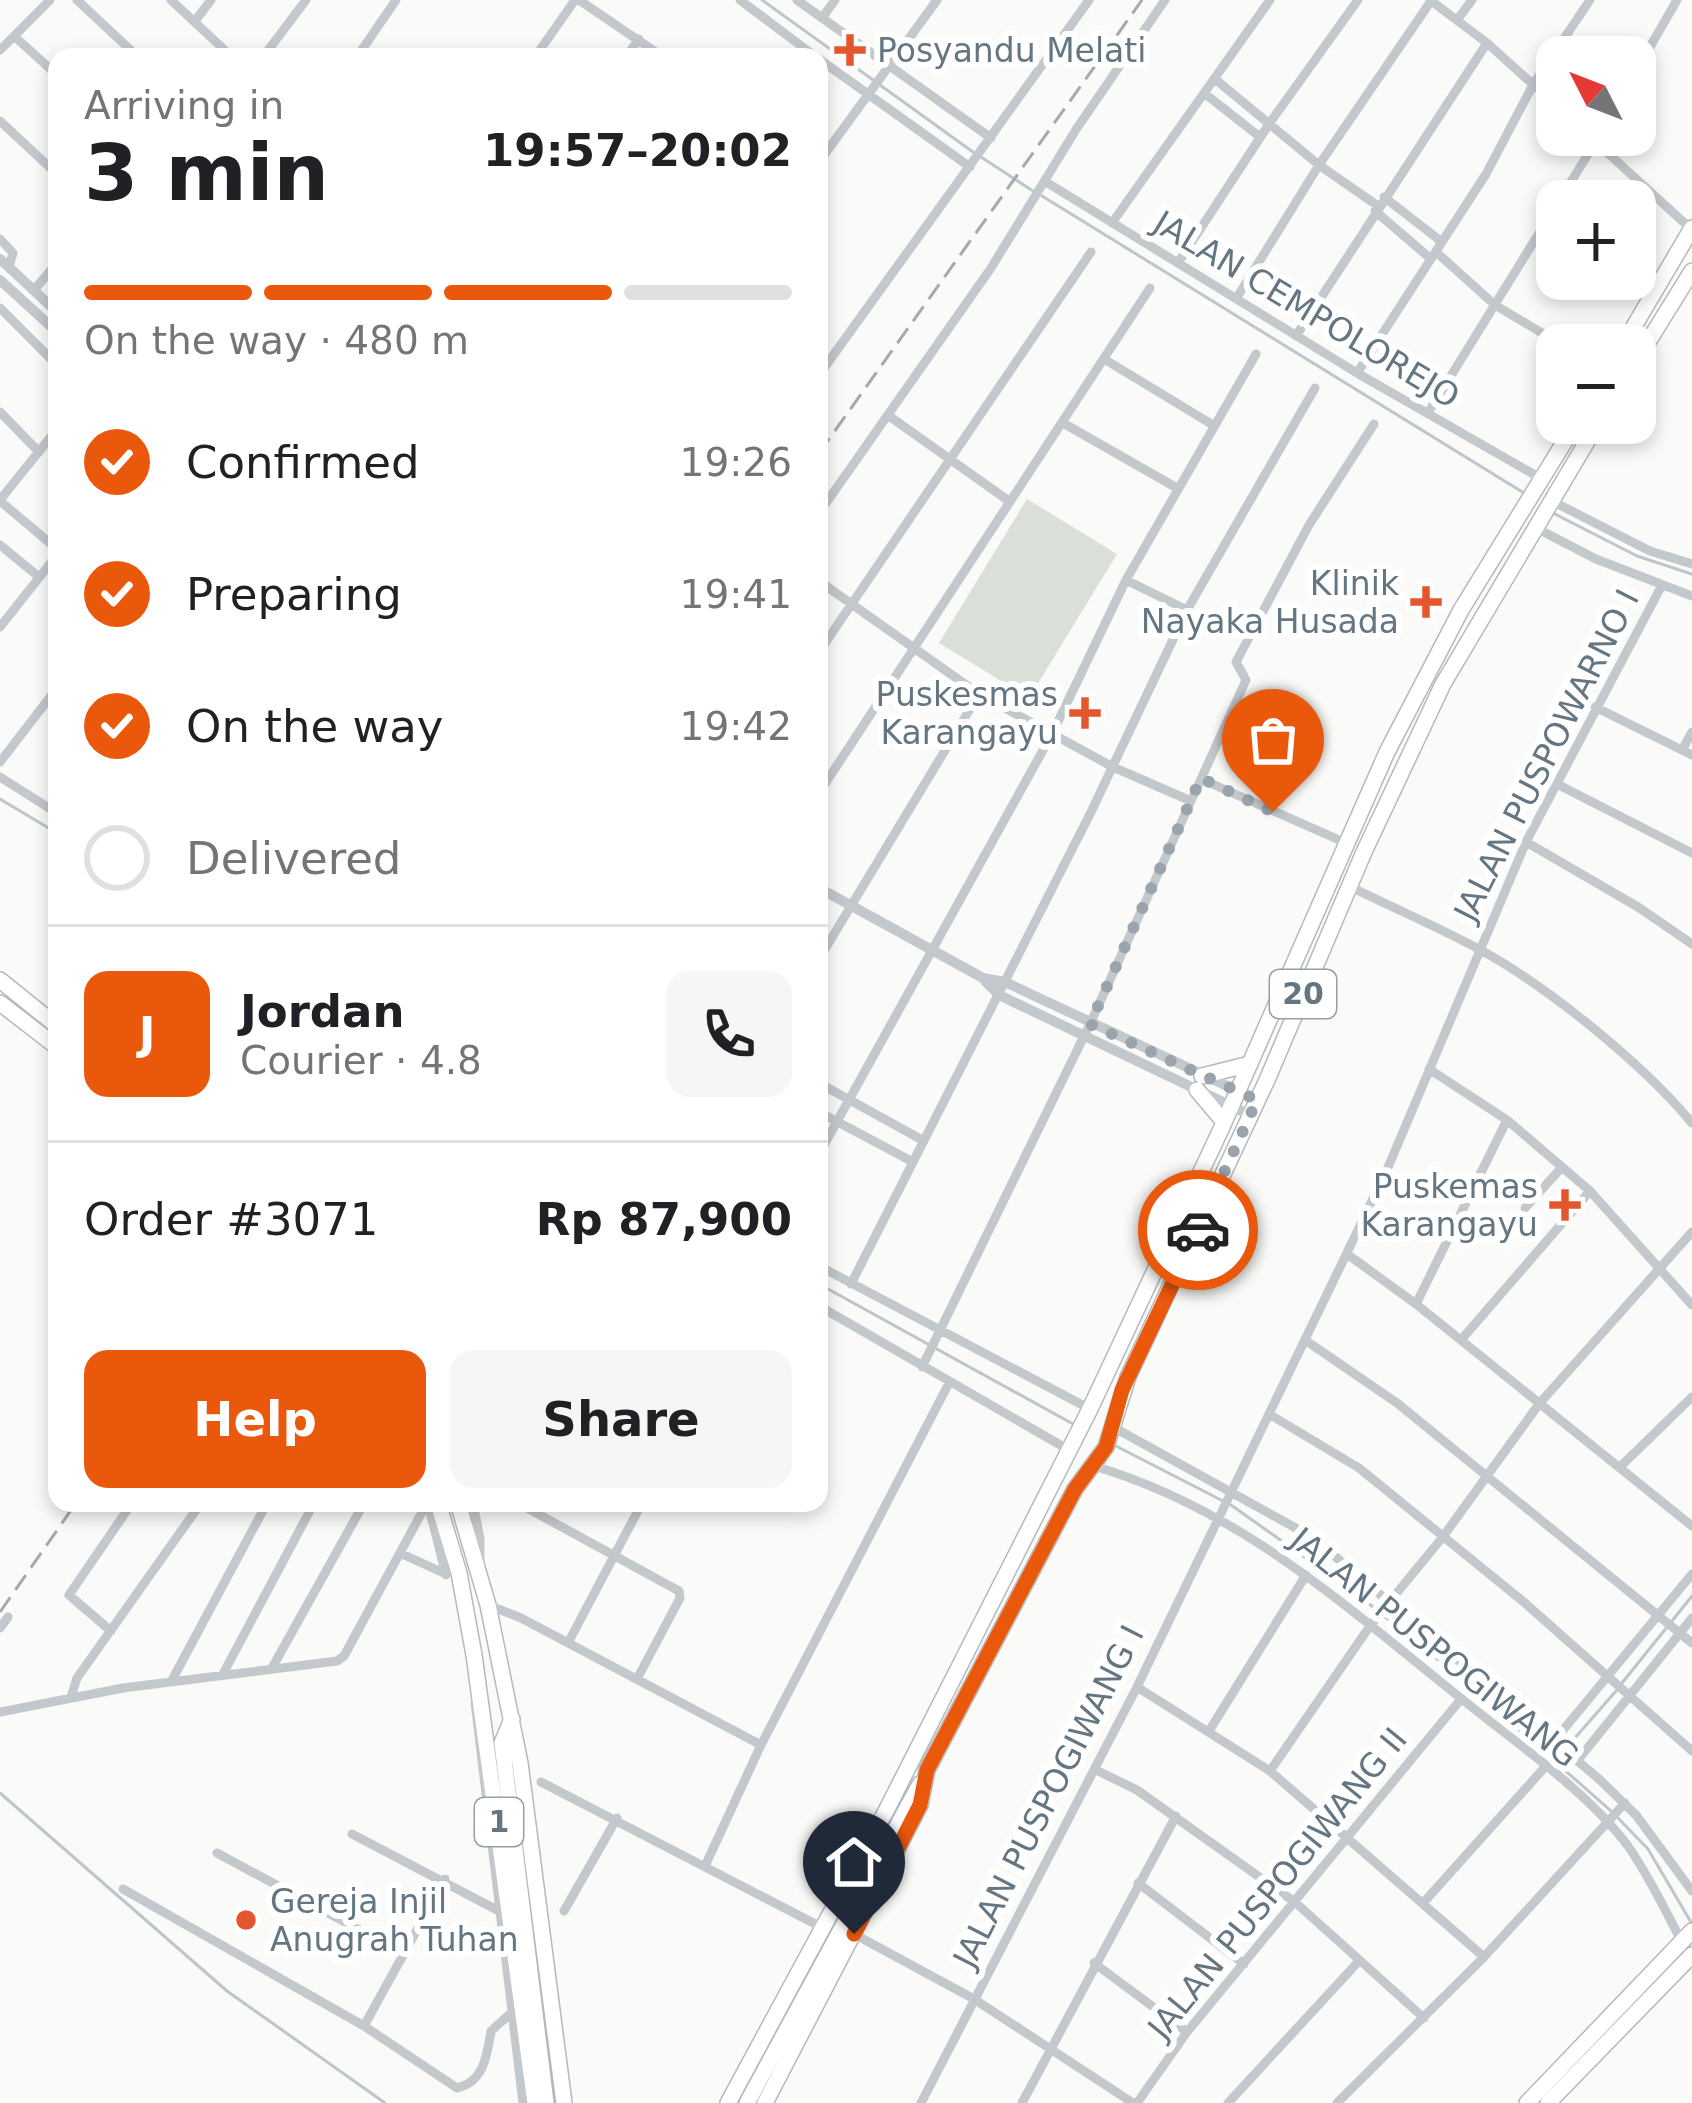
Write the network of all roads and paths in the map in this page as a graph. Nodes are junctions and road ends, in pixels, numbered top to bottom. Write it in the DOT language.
graph roads {
  1 [pos="50,0"];
  2 [pos="77,0"];
  3 [pos="171,0"];
  4 [pos="211,0"];
  5 [pos="306,0"];
  6 [pos="396,0"];
  7 [pos="577,0"];
  8 [pos="740,0"];
  9 [pos="796,0"];
  10 [pos="836,0"];
  11 [pos="937,0"];
  12 [pos="1089,0"];
  13 [pos="1165,0"];
  14 [pos="1270,0"];
  15 [pos="1358,0"];
  16 [pos="1431,0"];
  17 [pos="1472,0"];
  18 [pos="1590,0"];
  19 [pos="1676,0"];
  20 [pos="822,18"];
  21 [pos="1457,20"];
  22 [pos="195,21"];
  23 [pos="14,36"];
  24 [pos="1656,36"];
  25 [pos="639,39"];
  26 [pos="1487,43"];
  27 [pos="128,48"];
  28 [pos="223,48"];
  29 [pos="270,48"];
  30 [pos="363,48"];
  31 [pos="542,48"];
  32 [pos="632,48"];
  33 [pos="651,48"];
  34 [pos="805,48"];
  35 [pos="0,50"];
  36 [pos="828,65"];
  37 [pos="890,66"];
  38 [pos="48,67"];
  39 [pos="1215,79"];
  40 [pos="1534,83"];
  41 [pos="869,92"];
  42 [pos="1204,93"];
  43 [pos="1251,109"];
  44 [pos="0,121"];
  45 [pos="1240,122"];
  46 [pos="1269,124"];
  47 [pos="991,137"];
  48 [pos="1260,137"];
  49 [pos="828,149"];
  50 [pos="1613,156"];
  51 [pos="972,164"];
  52 [pos="1319,164"];
  53 [pos="48,166"];
  54 [pos="1045,184"];
  55 [pos="1379,205"];
  56 [pos="1112,224"];
  57 [pos="1691,229"];
  58 [pos="1536,238"];
  59 [pos="0,239"];
  60 [pos="1436,251"];
  61 [pos="1091,252"];
  62 [pos="4,263"];
  63 [pos="1178,263"];
  64 [pos="1692,271"];
  65 [pos="48,274"];
  66 [pos="0,280"];
  67 [pos="1150,288"];
  68 [pos="34,290"];
  69 [pos="1236,299"];
  70 [pos="48,303"];
  71 [pos="1495,305"];
  72 [pos="0,308"];
  73 [pos="48,324"];
  74 [pos="1635,324"];
  75 [pos="1536,329"];
  76 [pos="1656,329"];
  77 [pos="1296,335"];
  78 [pos="1256,354"];
  79 [pos="48,356"];
  80 [pos="1104,359"];
  81 [pos="828,363"];
  82 [pos="1357,373"];
  83 [pos="1316,388"];
  84 [pos="0,412"];
  85 [pos="1428,413"];
  86 [pos="889,416"];
  87 [pos="1063,423"];
  88 [pos="1214,424"];
  89 [pos="1374,424"];
  90 [pos="48,440"];
  91 [pos="1563,444"];
  92 [pos="1585,444"];
  93 [pos="39,452"];
  94 [pos="952,461"];
  95 [pos="1540,482"];
  96 [pos="1177,488"];
  97 [pos="0,501"];
  98 [pos="828,501"];
  99 [pos="1009,501"];
  100 [pos="1549,501"];
  101 [pos="1535,525"];
  102 [pos="0,545"];
  103 [pos="48,550"];
  104 [pos="1692,563"];
  105 [pos="48,567"];
  106 [pos="39,577"];
  107 [pos="1126,580"];
  108 [pos="828,587"];
  109 [pos="1661,587"];
  110 [pos="1692,596"];
  111 [pos="852,604"];
  112 [pos="1187,610"];
  113 [pos="0,627"];
  114 [pos="828,639"];
  115 [pos="912,649"];
  116 [pos="979,694"];
  117 [pos="48,700"];
  118 [pos="1595,707"];
  119 [pos="1692,732"];
  120 [pos="1052,734"];
  121 [pos="1687,753"];
  122 [pos="0,762"];
  123 [pos="1113,767"];
  124 [pos="0,777"];
  125 [pos="1201,778"];
  126 [pos="828,780"];
  127 [pos="1555,783"];
  128 [pos="1191,801"];
  129 [pos="48,807"];
  130 [pos="1526,842"];
  131 [pos="1346,843"];
  132 [pos="1692,853"];
  133 [pos="1349,886"];
  134 [pos="828,894"];
  135 [pos="848,906"];
  136 [pos="828,943"];
  137 [pos="1692,944"];
  138 [pos="1478,949"];
  139 [pos="929,951"];
  140 [pos="983,978"];
  141 [pos="0,980"];
  142 [pos="1005,982"];
  143 [pos="999,995"];
  144 [pos="0,1004"];
  145 [pos="48,1018"];
  146 [pos="1090,1024"];
  147 [pos="1084,1037"];
  148 [pos="48,1040"];
  149 [pos="1250,1064"];
  150 [pos="1429,1069"];
  151 [pos="1199,1083"];
  152 [pos="828,1088"];
  153 [pos="1234,1098"];
  154 [pos="1691,1099"];
  155 [pos="849,1100"];
  156 [pos="1254,1108"];
  157 [pos="1681,1109"];
  158 [pos="828,1118"];
  159 [pos="1507,1120"];
  160 [pos="837,1123"];
  161 [pos="1224,1123"];
  162 [pos="1692,1123"];
  163 [pos="828,1138"];
  164 [pos="924,1141"];
  165 [pos="913,1162"];
  166 [pos="1562,1167"];
  167 [pos="1590,1191"];
  168 [pos="1525,1208"];
  169 [pos="1692,1232"];
  170 [pos="1347,1254"];
  171 [pos="1657,1268"];
  172 [pos="828,1271"];
  173 [pos="851,1284"];
  174 [pos="1416,1304"];
  175 [pos="1692,1305"];
  176 [pos="828,1311"];
  177 [pos="938,1334"];
  178 [pos="1305,1340"];
  179 [pos="1461,1340"];
  180 [pos="923,1364"];
  181 [pos="949,1383"];
  182 [pos="1692,1397"];
  183 [pos="1539,1404"];
  184 [pos="1087,1414"];
  185 [pos="1269,1414"];
  186 [pos="1113,1430"];
  187 [pos="1070,1448"];
  188 [pos="1096,1463"];
  189 [pos="1621,1466"];
  190 [pos="1487,1473"];
  191 [pos="1230,1491"];
  192 [pos="126,1512"];
  193 [pos="195,1512"];
  194 [pos="263,1512"];
  195 [pos="309,1512"];
  196 [pos="359,1512"];
  197 [pos="423,1512"];
  198 [pos="431,1512"];
  199 [pos="441,1512"];
  200 [pos="461,1512"];
  201 [pos="474,1512"];
  202 [pos="535,1512"];
  203 [pos="637,1512"];
  204 [pos="1218,1513"];
  205 [pos="1692,1526"];
  206 [pos="1442,1538"];
  207 [pos="402,1554"];
  208 [pos="614,1555"];
  209 [pos="478,1573"];
  210 [pos="1692,1574"];
  211 [pos="1306,1575"];
  212 [pos="453,1579"];
  213 [pos="488,1605"];
  214 [pos="1387,1605"];
  215 [pos="1660,1616"];
  216 [pos="8,1617"];
  217 [pos="1692,1618"];
  218 [pos="1372,1624"];
  219 [pos="0,1628"];
  220 [pos="111,1631"];
  221 [pos="1679,1632"];
  222 [pos="568,1643"];
  223 [pos="1692,1643"];
  224 [pos="272,1668"];
  225 [pos="223,1674"];
  226 [pos="1608,1678"];
  227 [pos="637,1679"];
  228 [pos="171,1682"];
  229 [pos="1137,1687"];
  230 [pos="479,1691"];
  231 [pos="1628,1694"];
  232 [pos="71,1697"];
  233 [pos="1461,1699"];
  234 [pos="0,1712"];
  235 [pos="512,1719"];
  236 [pos="1209,1731"];
  237 [pos="1556,1743"];
  238 [pos="760,1745"];
  239 [pos="1692,1751"];
  240 [pos="1576,1759"];
  241 [pos="1545,1766"];
  242 [pos="1096,1769"];
  243 [pos="927,1770"];
  244 [pos="1270,1771"];
  245 [pos="541,1782"];
  246 [pos="1622,1806"];
  247 [pos="1176,1816"];
  248 [pos="616,1819"];
  249 [pos="1606,1822"];
  250 [pos="352,1834"];
  251 [pos="1348,1838"];
  252 [pos="217,1853"];
  253 [pos="705,1866"];
  254 [pos="445,1879"];
  255 [pos="1138,1883"];
  256 [pos="123,1889"];
  257 [pos="1692,1891"];
  258 [pos="1424,1902"];
  259 [pos="1296,1903"];
  260 [pos="497,1910"];
  261 [pos="564,1911"];
  262 [pos="823,1928"];
  263 [pos="854,1934"];
  264 [pos="1688,1953"];
  265 [pos="404,1954"];
  266 [pos="1484,1957"];
  267 [pos="1359,1960"];
  268 [pos="1094,1963"];
  269 [pos="1244,1964"];
  270 [pos="974,1999"];
  271 [pos="511,2013"];
  272 [pos="1424,2018"];
  273 [pos="364,2026"];
  274 [pos="1187,2032"];
  275 [pos="1052,2046"];
  276 [pos="523,2103"];
  277 [pos="535,2103"];
  278 [pos="546,2103"];
  279 [pos="564,2103"];
  280 [pos="728,2103"];
  281 [pos="747,2103"];
  282 [pos="765,2103"];
  283 [pos="921,2103"];
  284 [pos="1022,2103"];
  285 [pos="1135,2103"];
  286 [pos="1228,2103"];
  287 [pos="1337,2103"];
  288 [pos="1527,2103"];
  289 [pos="1548,2103"];
  1 -- 23 [label="street"];
  2 -- 27 [label="street"];
  3 -- 22 [label="street"];
  4 -- 22 [label="street"];
  5 -- 29 [label="street"];
  6 -- 30 [label="street"];
  7 -- 25 [label="street"];
  7 -- 31 [label="street"];
  8 -- 34 [label="street"];
  9 -- 20 [label="street"];
  10 -- 20 [label="street"];
  11 -- 37 [label="street"];
  12 -- 47 [label="street"];
  13 -- 54 [label="street"];
  14 -- 39 [label="street"];
  15 -- 46 [label="street"];
  16 -- 21 [label="street"];
  16 -- 52 [label="street"];
  17 -- 21 [label="street"];
  18 -- 40 [label="street"];
  19 -- 24 [label="street"];
  20 -- 37 [label="street"];
  21 -- 26 [label="street"];
  22 -- 28 [label="street"];
  23 -- 35 [label="street"];
  23 -- 38 [label="street"];
  25 -- 32 [label="street"];
  25 -- 33 [label="street"];
  26 -- 40 [label="street"];
  26 -- 55 [label="street"];
  36 -- 41 [label="street"];
  37 -- 41 [label="street"];
  37 -- 47 [label="street"];
  39 -- 42 [label="street"];
  39 -- 43 [label="street"];
  40 -- 60 [label="street"];
  41 -- 49 [label="street"];
  41 -- 51 [label="street"];
  42 -- 45 [label="street"];
  42 -- 56 [label="street"];
  43 -- 45 [label="street"];
  43 -- 46 [label="street"];
  44 -- 53 [label="street"];
  45 -- 48 [label="street"];
  46 -- 48 [label="street"];
  46 -- 52 [label="street"];
  47 -- 51 [label="street"];
  48 -- 63 [label="street"];
  50 -- 57 [label="street"];
  51 -- 81 [label="street"];
  52 -- 55 [label="street"];
  52 -- 69 [label="street"];
  54 -- 56 [label="street, JALAN CEMPOLOREJO"];
  54 -- 86 [label="street"];
  55 -- 60 [label="street"];
  55 -- 60 [label="street"];
  55 -- 77 [label="street"];
  56 -- 63 [label="street, JALAN CEMPOLOREJO"];
  57 -- 74 [label="highway"];
  58 -- 71 [label="street"];
  59 -- 62 [label="street"];
  60 -- 71 [label="street"];
  60 -- 82 [label="street"];
  61 -- 94 [label="street"];
  62 -- 68 [label="street"];
  63 -- 69 [label="street, JALAN CEMPOLOREJO"];
  64 -- 76 [label="highway"];
  65 -- 68 [label="street"];
  66 -- 73 [label="street"];
  67 -- 80 [label="street"];
  68 -- 70 [label="street"];
  69 -- 77 [label="street, JALAN CEMPOLOREJO"];
  71 -- 75 [label="street"];
  71 -- 85 [label="street"];
  72 -- 79 [label="street"];
  77 -- 82 [label="street, JALAN CEMPOLOREJO"];
  78 -- 88 [label="street"];
  80 -- 87 [label="street"];
  80 -- 88 [label="street"];
  82 -- 85 [label="street, JALAN CEMPOLOREJO"];
  83 -- 112 [label="street"];
  84 -- 93 [label="street"];
  85 -- 95 [label="street, JALAN CEMPOLOREJO"];
  86 -- 94 [label="street"];
  86 -- 98 [label="street"];
  87 -- 96 [label="street"];
  87 -- 99 [label="street"];
  88 -- 96 [label="street"];
  89 -- 125 [label="street"];
  90 -- 93 [label="street"];
  91 -- 95 [label="highway, 20"];
  92 -- 100 [label="highway, 20"];
  93 -- 97 [label="street"];
  94 -- 99 [label="street"];
  94 -- 111 [label="street"];
  95 -- 131 [label="highway, 20"];
  96 -- 107 [label="street"];
  97 -- 103 [label="street"];
  99 -- 115 [label="street"];
  100 -- 101 [label="highway, 20"];
  100 -- 104 [label="street"];
  101 -- 109 [label="street"];
  101 -- 133 [label="highway, 20"];
  102 -- 106 [label="street"];
  105 -- 106 [label="street"];
  106 -- 113 [label="street"];
  107 -- 112 [label="street"];
  107 -- 120 [label="street"];
  108 -- 111 [label="street"];
  109 -- 110 [label="street"];
  109 -- 118 [label="street, JALAN PUSPOWARNO I"];
  111 -- 114 [label="street"];
  111 -- 115 [label="street"];
  112 -- 123 [label="street"];
  115 -- 116 [label="street"];
  115 -- 126 [label="street"];
  116 -- 120 [label="street"];
  116 -- 135 [label="street"];
  117 -- 122 [label="street"];
  118 -- 121 [label="street"];
  118 -- 127 [label="street, JALAN PUSPOWARNO I"];
  119 -- 121 [label="street"];
  120 -- 123 [label="street"];
  120 -- 139 [label="street"];
  123 -- 128 [label="street"];
  123 -- 142 [label="street"];
  124 -- 129 [label="street"];
  125 -- 128 [label="street"];
  125 -- 131 [label="street"];
  127 -- 130 [label="street, JALAN PUSPOWARNO I"];
  127 -- 132 [label="street"];
  128 -- 146 [label="street"];
  130 -- 137 [label="street"];
  130 -- 138 [label="street, JALAN PUSPOWARNO I"];
  131 -- 149 [label="highway, 20"];
  133 -- 138 [label="street"];
  133 -- 156 [label="highway, 20"];
  134 -- 135 [label="street"];
  135 -- 136 [label="street"];
  135 -- 139 [label="street"];
  138 -- 150 [label="street, JALAN PUSPOWARNO I"];
  138 -- 157 [label="street"];
  139 -- 140 [label="street"];
  139 -- 155 [label="street"];
  140 -- 142 [label="street"];
  140 -- 143 [label="street"];
  141 -- 145 [label="highway"];
  142 -- 143 [label="street"];
  142 -- 146 [label="street"];
  143 -- 147 [label="street"];
  143 -- 164 [label="street"];
  144 -- 148 [label="highway"];
  146 -- 147 [label="street"];
  146 -- 151 [label="street"];
  147 -- 151 [label="street"];
  147 -- 177 [label="street"];
  149 -- 151 [label="highway"];
  149 -- 153 [label="highway, 20"];
  150 -- 159 [label="street"];
  150 -- 170 [label="street, JALAN PUSPOWARNO I"];
  151 -- 153 [label="street"];
  151 -- 161 [label="highway"];
  152 -- 155 [label="street"];
  153 -- 156 [label="street"];
  153 -- 161 [label="highway, 20"];
  154 -- 157 [label="street"];
  155 -- 160 [label="street"];
  155 -- 164 [label="street"];
  156 -- 186 [label="highway, 20"];
  157 -- 162 [label="street"];
  158 -- 160 [label="street"];
  159 -- 166 [label="street"];
  159 -- 174 [label="street"];
  160 -- 163 [label="street"];
  160 -- 165 [label="street"];
  161 -- 184 [label="highway, 20"];
  164 -- 165 [label="street"];
  165 -- 173 [label="street"];
  166 -- 167 [label="street"];
  166 -- 168 [label="street"];
  167 -- 171 [label="street"];
  167 -- 179 [label="street"];
  169 -- 171 [label="street"];
  170 -- 174 [label="street"];
  170 -- 178 [label="street, JALAN PUSPOGIWANG I"];
  171 -- 175 [label="street"];
  171 -- 183 [label="street"];
  172 -- 173 [label="street"];
  173 -- 177 [label="street"];
  174 -- 179 [label="street"];
  176 -- 180 [label="street"];
  177 -- 180 [label="street"];
  177 -- 184 [label="street"];
  178 -- 185 [label="street, JALAN PUSPOGIWANG I"];
  178 -- 190 [label="street"];
  179 -- 183 [label="street"];
  180 -- 181 [label="street"];
  181 -- 187 [label="street"];
  181 -- 238 [label="street"];
  182 -- 189 [label="street"];
  183 -- 189 [label="street"];
  183 -- 190 [label="street"];
  184 -- 187 [label="highway, 20"];
  185 -- 191 [label="street, JALAN PUSPOGIWANG I"];
  185 -- 206 [label="street"];
  186 -- 188 [label="highway, 20"];
  186 -- 191 [label="street, JALAN PUSPOGIWANG"];
  187 -- 262 [label="highway, 20"];
  188 -- 204 [label="street, JALAN PUSPOGIWANG"];
  188 -- 243 [label="highway, 20"];
  189 -- 205 [label="street"];
  190 -- 206 [label="street"];
  190 -- 215 [label="street"];
  191 -- 204 [label="street, JALAN PUSPOGIWANG I"];
  191 -- 214 [label="street, JALAN PUSPOGIWANG"];
  192 -- 220 [label="street"];
  193 -- 220 [label="street"];
  194 -- 228 [label="street"];
  195 -- 225 [label="street"];
  196 -- 224 [label="street"];
  197 -- 207 [label="street"];
  198 -- 212 [label="street"];
  199 -- 212 [label="highway, 1"];
  200 -- 209 [label="highway, 1"];
  201 -- 209 [label="street"];
  202 -- 208 [label="street"];
  203 -- 208 [label="street"];
  204 -- 211 [label="street, JALAN PUSPOGIWANG"];
  204 -- 229 [label="street, JALAN PUSPOGIWANG I"];
  206 -- 214 [label="street"];
  206 -- 226 [label="street"];
  207 -- 212 [label="street"];
  207 -- 224 [label="street"];
  208 -- 222 [label="street"];
  208 -- 227 [label="street"];
  209 -- 213 [label="highway, 1"];
  210 -- 215 [label="street"];
  211 -- 218 [label="street, JALAN PUSPOGIWANG"];
  211 -- 236 [label="street"];
  212 -- 230 [label="highway, 1"];
  213 -- 222 [label="street"];
  213 -- 235 [label="highway, 1"];
  214 -- 218 [label="street"];
  214 -- 237 [label="street, JALAN PUSPOGIWANG"];
  215 -- 221 [label="street"];
  215 -- 226 [label="street"];
  216 -- 219 [label="street"];
  217 -- 221 [label="street"];
  218 -- 233 [label="street, JALAN PUSPOGIWANG"];
  218 -- 244 [label="street"];
  220 -- 232 [label="street"];
  221 -- 223 [label="street"];
  221 -- 231 [label="street"];
  222 -- 227 [label="street"];
  224 -- 225 [label="street"];
  225 -- 228 [label="street"];
  226 -- 231 [label="street"];
  226 -- 237 [label="street"];
  227 -- 238 [label="street"];
  228 -- 232 [label="street"];
  229 -- 236 [label="street"];
  229 -- 242 [label="street, JALAN PUSPOGIWANG I"];
  230 -- 260 [label="street"];
  230 -- 277 [label="highway, 1"];
  231 -- 239 [label="street"];
  231 -- 240 [label="street"];
  232 -- 234 [label="street"];
  233 -- 241 [label="street, JALAN PUSPOGIWANG"];
  233 -- 251 [label="street, JALAN PUSPOGIWANG II"];
  235 -- 278 [label="highway, 1"];
  235 -- 279 [label="highway, 1"];
  236 -- 244 [label="street"];
  237 -- 240 [label="street, JALAN PUSPOGIWANG"];
  238 -- 253 [label="street"];
  240 -- 246 [label="street, JALAN PUSPOGIWANG"];
  241 -- 249 [label="street, JALAN PUSPOGIWANG"];
  241 -- 258 [label="street"];
  242 -- 247 [label="street"];
  242 -- 270 [label="street, JALAN PUSPOGIWANG I"];
  243 -- 263 [label="highway, 20"];
  243 -- 281 [label="highway, 20"];
  244 -- 251 [label="street"];
  245 -- 248 [label="street"];
  246 -- 249 [label="street"];
  246 -- 257 [label="street, JALAN PUSPOGIWANG"];
  247 -- 255 [label="street"];
  247 -- 259 [label="street"];
  248 -- 253 [label="street"];
  248 -- 261 [label="street"];
  249 -- 264 [label="street, JALAN PUSPOGIWANG"];
  249 -- 266 [label="street"];
  250 -- 254 [label="street"];
  251 -- 258 [label="street"];
  251 -- 259 [label="street, JALAN PUSPOGIWANG II"];
  252 -- 265 [label="street"];
  253 -- 262 [label="street"];
  254 -- 260 [label="street"];
  254 -- 265 [label="street"];
  255 -- 268 [label="street"];
  255 -- 269 [label="street"];
  256 -- 273 [label="street"];
  258 -- 266 [label="street"];
  259 -- 267 [label="street"];
  259 -- 269 [label="street, JALAN PUSPOGIWANG II"];
  260 -- 271 [label="street"];
  262 -- 280 [label="highway, 20"];
  263 -- 270 [label="street"];
  263 -- 282 [label="highway, 20"];
  264 -- 288 [label="highway"];
  264 -- 289 [label="highway"];
  265 -- 273 [label="street"];
  266 -- 272 [label="street"];
  267 -- 272 [label="street"];
  267 -- 286 [label="street"];
  268 -- 274 [label="street"];
  268 -- 275 [label="street"];
  269 -- 274 [label="street, JALAN PUSPOGIWANG II"];
  270 -- 275 [label="street"];
  270 -- 283 [label="street, JALAN PUSPOGIWANG I"];
  271 -- 273 [label="street"];
  271 -- 276 [label="street"];
  272 -- 287 [label="street"];
  274 -- 285 [label="street, JALAN PUSPOGIWANG II"];
  275 -- 284 [label="street"];
  275 -- 285 [label="street"];
}
